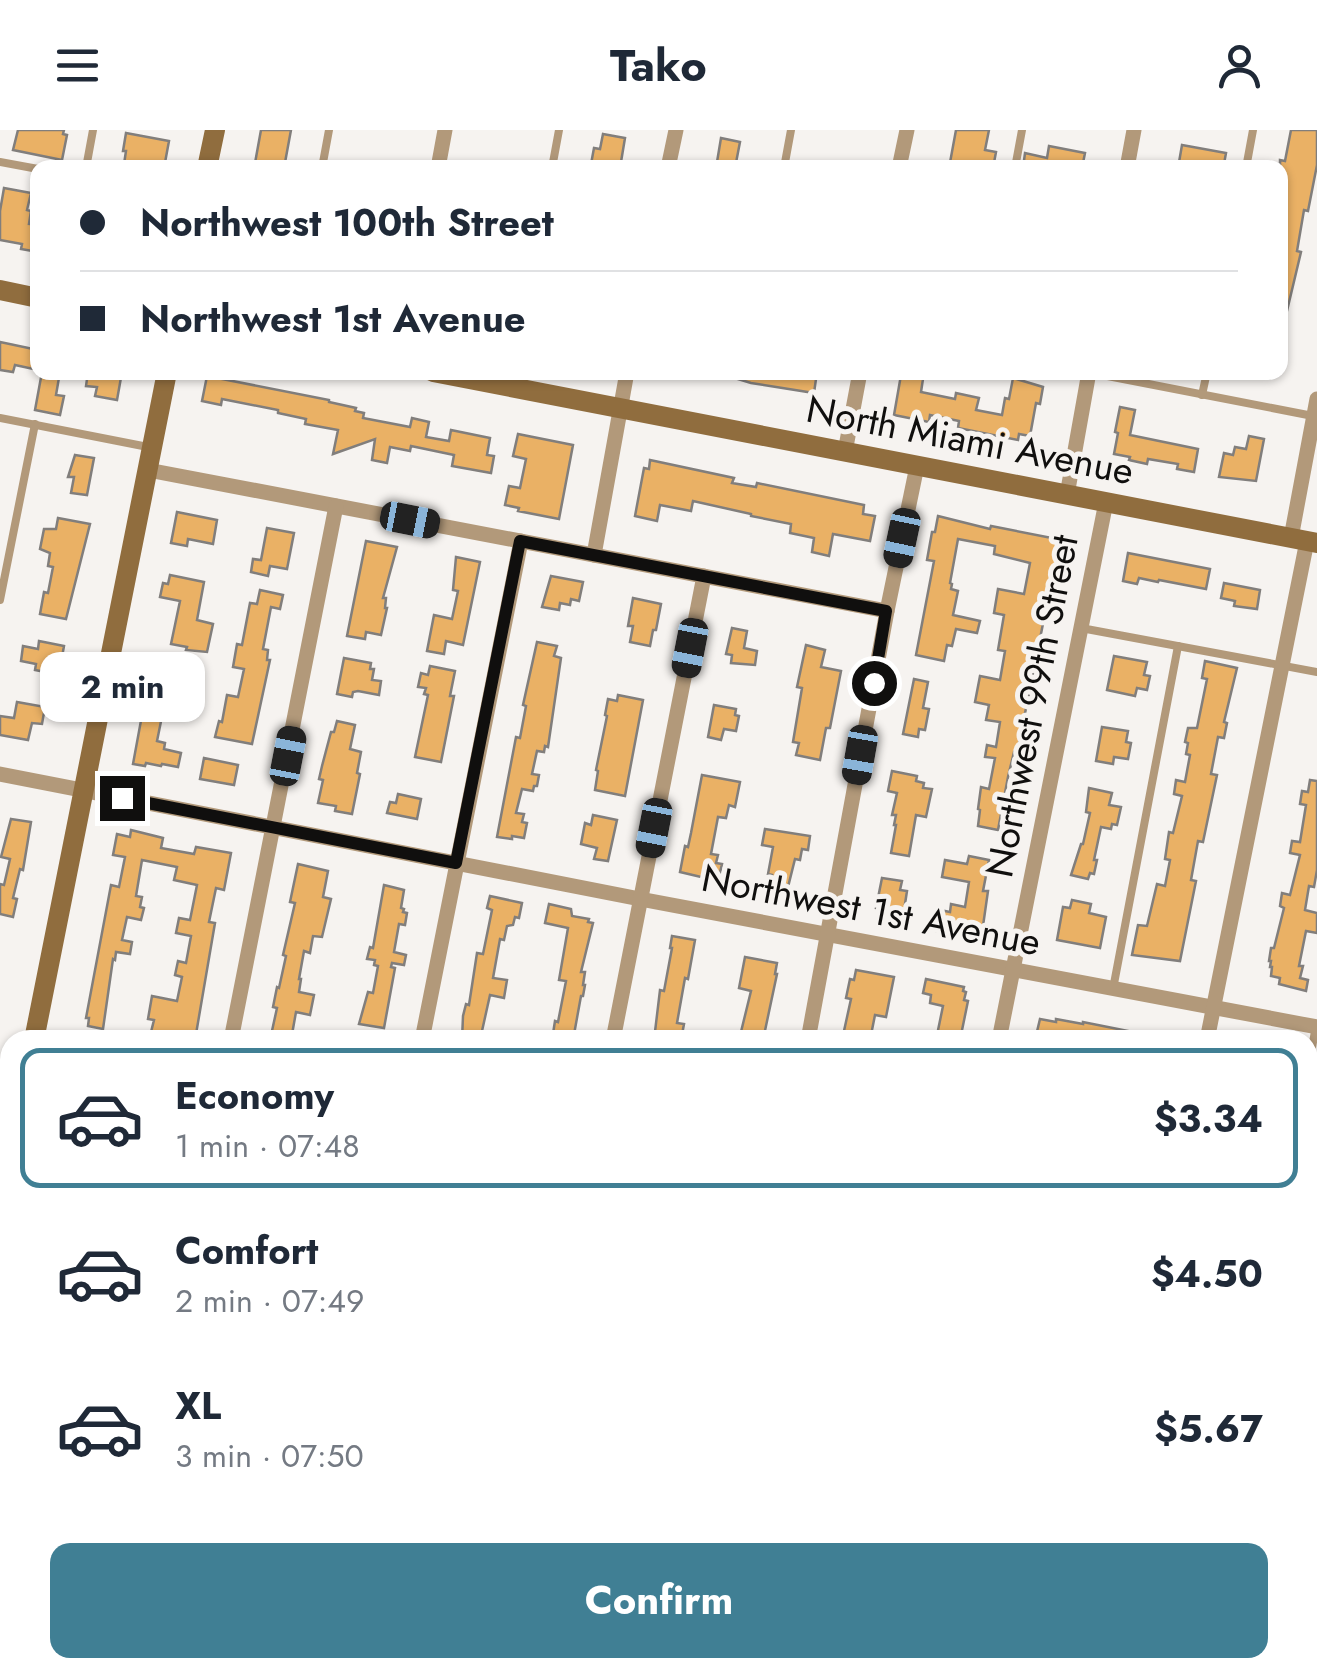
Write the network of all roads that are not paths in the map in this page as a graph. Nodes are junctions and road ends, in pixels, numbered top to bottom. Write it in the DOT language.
graph roads {
  1 [pos="93,130"];
  2 [pos="214,130"];
  3 [pos="330,130"];
  4 [pos="445,130"];
  5 [pos="559,130"];
  6 [pos="676,130"];
  7 [pos="791,130"];
  8 [pos="906,130"];
  9 [pos="1022,130"];
  10 [pos="1134,130"];
  11 [pos="1253,130"];
  12 [pos="87,160"];
  13 [pos="208,160"];
  14 [pos="324,160"];
  15 [pos="439,160"];
  16 [pos="553,160"];
  17 [pos="670,160"];
  18 [pos="785,160"];
  19 [pos="900,160"];
  20 [pos="1016,160"];
  21 [pos="1128,160"];
  22 [pos="1247,160"];
  23 [pos="0,162"];
  24 [pos="30,168"];
  25 [pos="0,290"];
  26 [pos="30,296"];
  27 [pos="165,380"];
  28 [pos="473,380"];
  29 [pos="625,380"];
  30 [pos="858,380"];
  31 [pos="1087,380"];
  32 [pos="1126,380"];
  33 [pos="1205,380"];
  34 [pos="1202,394"];
  35 [pos="1317,399"];
  36 [pos="620,409"];
  37 [pos="1315,416"];
  38 [pos="0,418"];
  39 [pos="34,424"];
  40 [pos="152,448"];
  41 [pos="845,452"];
  42 [pos="917,466"];
  43 [pos="148,470"];
  44 [pos="1067,495"];
  45 [pos="1106,502"];
  46 [pos="336,506"];
  47 [pos="1305,540"];
  48 [pos="520,541"];
  49 [pos="594,555"];
  50 [pos="704,576"];
  51 [pos="0,600"];
  52 [pos="886,611"];
  53 [pos="1081,628"];
  54 [pos="1178,646"];
  55 [pos="1281,665"];
  56 [pos="1317,672"];
  57 [pos="0,774"];
  58 [pos="84,790"];
  59 [pos="274,827"];
  60 [pos="456,863"];
  61 [pos="640,899"];
  62 [pos="828,934"];
  63 [pos="1013,970"];
  64 [pos="1113,988"];
  65 [pos="1213,1008"];
  66 [pos="1317,1025"];
  67 [pos="36,1030"];
  68 [pos="232,1030"];
  69 [pos="424,1030"];
  70 [pos="615,1030"];
  71 [pos="810,1030"];
  72 [pos="1001,1030"];
  73 [pos="1209,1030"];
  1 -- 12 [label="lane"];
  2 -- 13 [label="main road"];
  3 -- 14 [label="lane"];
  4 -- 15 [label="street"];
  5 -- 16 [label="lane"];
  6 -- 17 [label="street"];
  7 -- 18 [label="lane"];
  8 -- 19 [label="street"];
  9 -- 20 [label="lane"];
  10 -- 21 [label="street"];
  11 -- 22 [label="lane"];
  23 -- 24 [label="lane"];
  25 -- 26 [label="main road"];
  27 -- 40 [label="main road"];
  28 -- 36 [label="main road, North Miami Avenue"];
  29 -- 36 [label="street"];
  30 -- 41 [label="street"];
  31 -- 44 [label="street"];
  32 -- 34 [label="lane"];
  33 -- 34 [label="lane"];
  34 -- 37 [label="lane"];
  35 -- 37 [label="street"];
  36 -- 41 [label="main road, North Miami Avenue"];
  36 -- 49 [label="street"];
  37 -- 47 [label="street"];
  38 -- 39 [label="lane"];
  39 -- 40 [label="lane"];
  39 -- 51 [label="lane"];
  40 -- 43 [label="main road"];
  41 -- 42 [label="main road, North Miami Avenue"];
  42 -- 44 [label="main road, North Miami Avenue"];
  42 -- 52 [label="street"];
  43 -- 46 [label="street"];
  43 -- 58 [label="main road"];
  44 -- 45 [label="main road, North Miami Avenue"];
  45 -- 47 [label="main road, North Miami Avenue"];
  45 -- 53 [label="street, Northwest 99th Street"];
  46 -- 48 [label="street"];
  46 -- 59 [label="street"];
  47 -- 55 [label="street"];
  48 -- 49 [label="street"];
  48 -- 60 [label="street"];
  49 -- 50 [label="street"];
  50 -- 52 [label="street"];
  50 -- 61 [label="street"];
  52 -- 62 [label="street"];
  53 -- 54 [label="lane"];
  53 -- 63 [label="street, Northwest 99th Street"];
  54 -- 55 [label="lane"];
  54 -- 64 [label="lane"];
  55 -- 56 [label="lane"];
  55 -- 65 [label="street"];
  57 -- 58 [label="street, Northwest 1st Avenue"];
  58 -- 59 [label="street, Northwest 1st Avenue"];
  58 -- 67 [label="main road"];
  59 -- 60 [label="street, Northwest 1st Avenue"];
  59 -- 68 [label="street"];
  60 -- 61 [label="street, Northwest 1st Avenue"];
  60 -- 69 [label="street"];
  61 -- 62 [label="street, Northwest 1st Avenue"];
  61 -- 70 [label="street"];
  62 -- 63 [label="street, Northwest 1st Avenue"];
  62 -- 71 [label="street"];
  63 -- 64 [label="street, Northwest 1st Avenue"];
  63 -- 72 [label="street, Northwest 99th Street"];
  64 -- 65 [label="street, Northwest 1st Avenue"];
  65 -- 66 [label="street, Northwest 1st Avenue"];
  65 -- 73 [label="street"];
}
